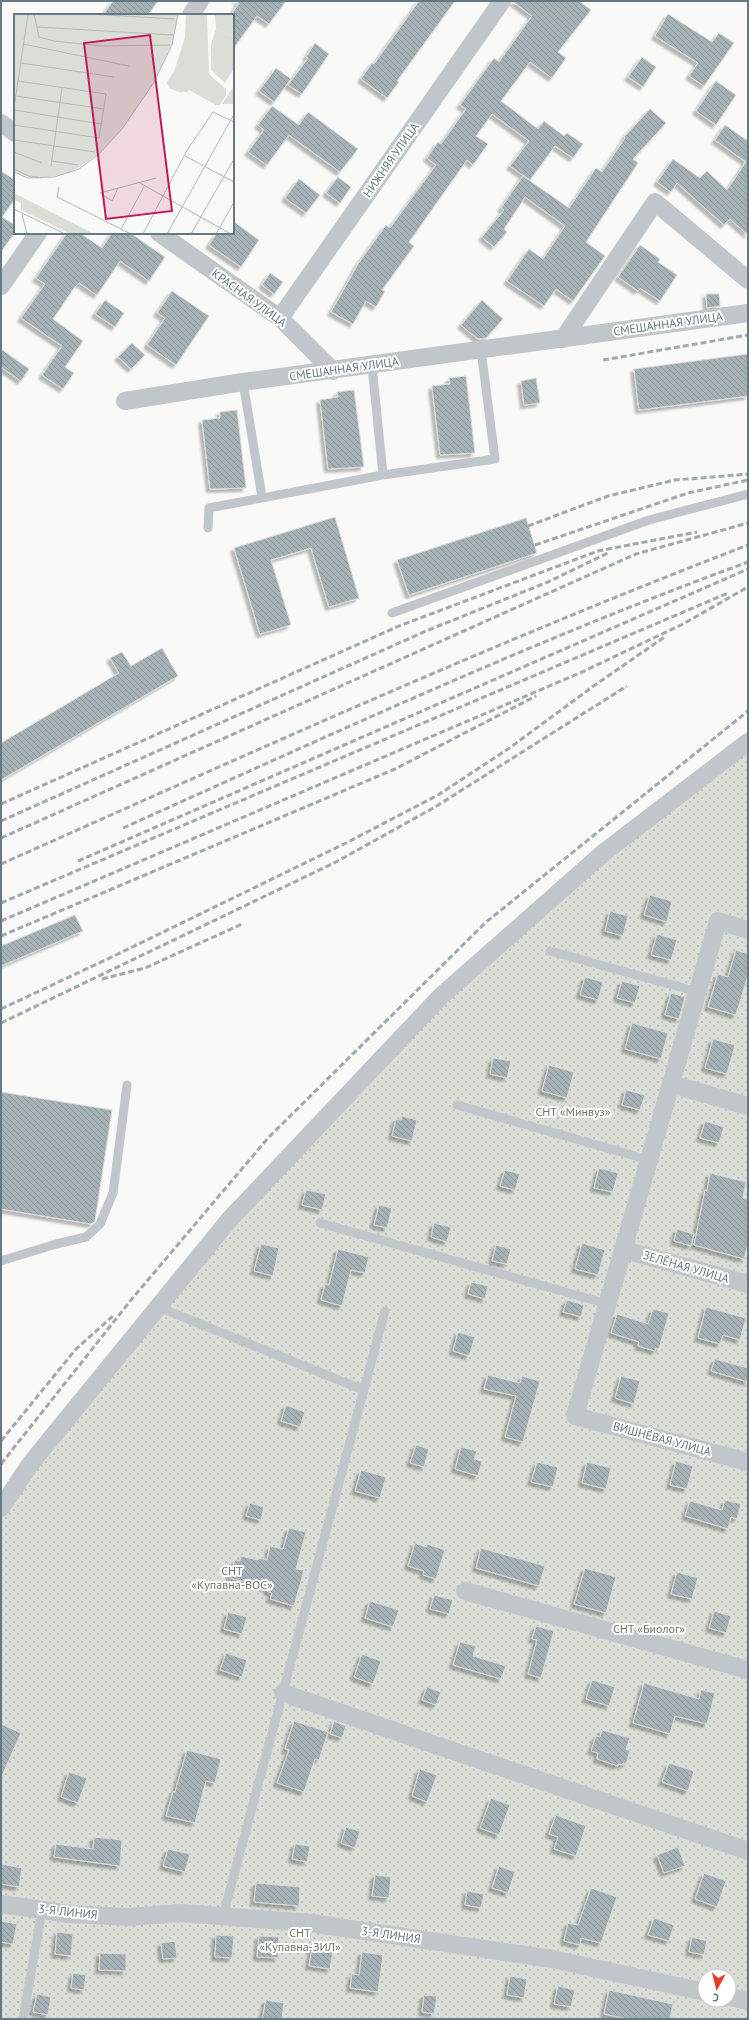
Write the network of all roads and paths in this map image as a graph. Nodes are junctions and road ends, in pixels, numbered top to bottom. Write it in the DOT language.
graph roads {
  1 [pos="200,1"];
  2 [pos="502,1"];
  3 [pos="191,14"];
  4 [pos="1,123"];
  5 [pos="14,132"];
  6 [pos="37,234"];
  7 [pos="160,234"];
  8 [pos="748,280"];
  9 [pos="1,286"];
  10 [pos="748,313"];
  11 [pos="280,318"];
  12 [pos="563,339"];
  13 [pos="481,350"];
  14 [pos="372,366"];
  15 [pos="333,371"];
  16 [pos="243,382"];
  17 [pos="125,400"];
  18 [pos="383,475"];
  19 [pos="748,494"];
  20 [pos="262,497"];
  21 [pos="208,528"];
  22 [pos="392,613"];
  23 [pos="748,742"];
  24 [pos="748,930"];
  25 [pos="550,951"];
  26 [pos="698,992"];
  27 [pos="671,1084"];
  28 [pos="128,1085"];
  29 [pos="457,1105"];
  30 [pos="748,1106"];
  31 [pos="649,1160"];
  32 [pos="320,1223"];
  33 [pos="624,1250"];
  34 [pos="1,1262"];
  35 [pos="748,1284"];
  36 [pos="608,1304"];
  37 [pos="158,1307"];
  38 [pos="385,1311"];
  39 [pos="364,1390"];
  40 [pos="748,1462"];
  41 [pos="1,1508"];
  42 [pos="465,1591"];
  43 [pos="748,1670"];
  44 [pos="283,1693"];
  45 [pos="748,1851"];
  46 [pos="1,1904"];
  47 [pos="42,1910"];
  48 [pos="223,1916"];
  49 [pos="697,1990"];
  50 [pos="737,1999"];
  51 [pos="748,2001"];
  52 [pos="22,2019"];
  1 -- 3 [label="street"];
  2 -- 11 [label="street, НИЖНЯЯ УЛИЦА"];
  4 -- 5 [label="street"];
  6 -- 9 [label="street"];
  7 -- 11 [label="street, КРАСНАЯ УЛИЦА"];
  8 -- 12 [label="street"];
  10 -- 12 [label="street, СМЕШАННАЯ УЛИЦА"];
  11 -- 15 [label="street, КРАСНАЯ УЛИЦА"];
  12 -- 13 [label="street, СМЕШАННАЯ УЛИЦА"];
  13 -- 14 [label="street, СМЕШАННАЯ УЛИЦА"];
  13 -- 18 [label="lane"];
  14 -- 15 [label="street, СМЕШАННАЯ УЛИЦА"];
  14 -- 18 [label="lane"];
  15 -- 16 [label="street, СМЕШАННАЯ УЛИЦА"];
  16 -- 17 [label="street, СМЕШАННАЯ УЛИЦА"];
  16 -- 20 [label="lane"];
  18 -- 20 [label="lane"];
  19 -- 22 [label="lane"];
  20 -- 21 [label="lane"];
  23 -- 37 [label="street"];
  24 -- 26 [label="street"];
  25 -- 26 [label="lane"];
  26 -- 27 [label="street"];
  27 -- 30 [label="street"];
  27 -- 31 [label="street"];
  28 -- 34 [label="lane"];
  29 -- 31 [label="lane"];
  31 -- 33 [label="street"];
  32 -- 36 [label="lane"];
  33 -- 35 [label="street, ЗЕЛЁНАЯ УЛИЦА"];
  33 -- 36 [label="street"];
  36 -- 40 [label="street, ВИШНЁВАЯ УЛИЦА"];
  37 -- 39 [label="lane"];
  37 -- 41 [label="street"];
  38 -- 39 [label="lane"];
  39 -- 44 [label="lane"];
  42 -- 43 [label="street"];
  44 -- 45 [label="street"];
  44 -- 48 [label="lane"];
  46 -- 47 [label="street, 3-Я ЛИНИЯ"];
  47 -- 48 [label="street, 3-Я ЛИНИЯ"];
  47 -- 52 [label="lane"];
  48 -- 49 [label="street, 3-Я ЛИНИЯ"];
  50 -- 51 [label="street"];
}
